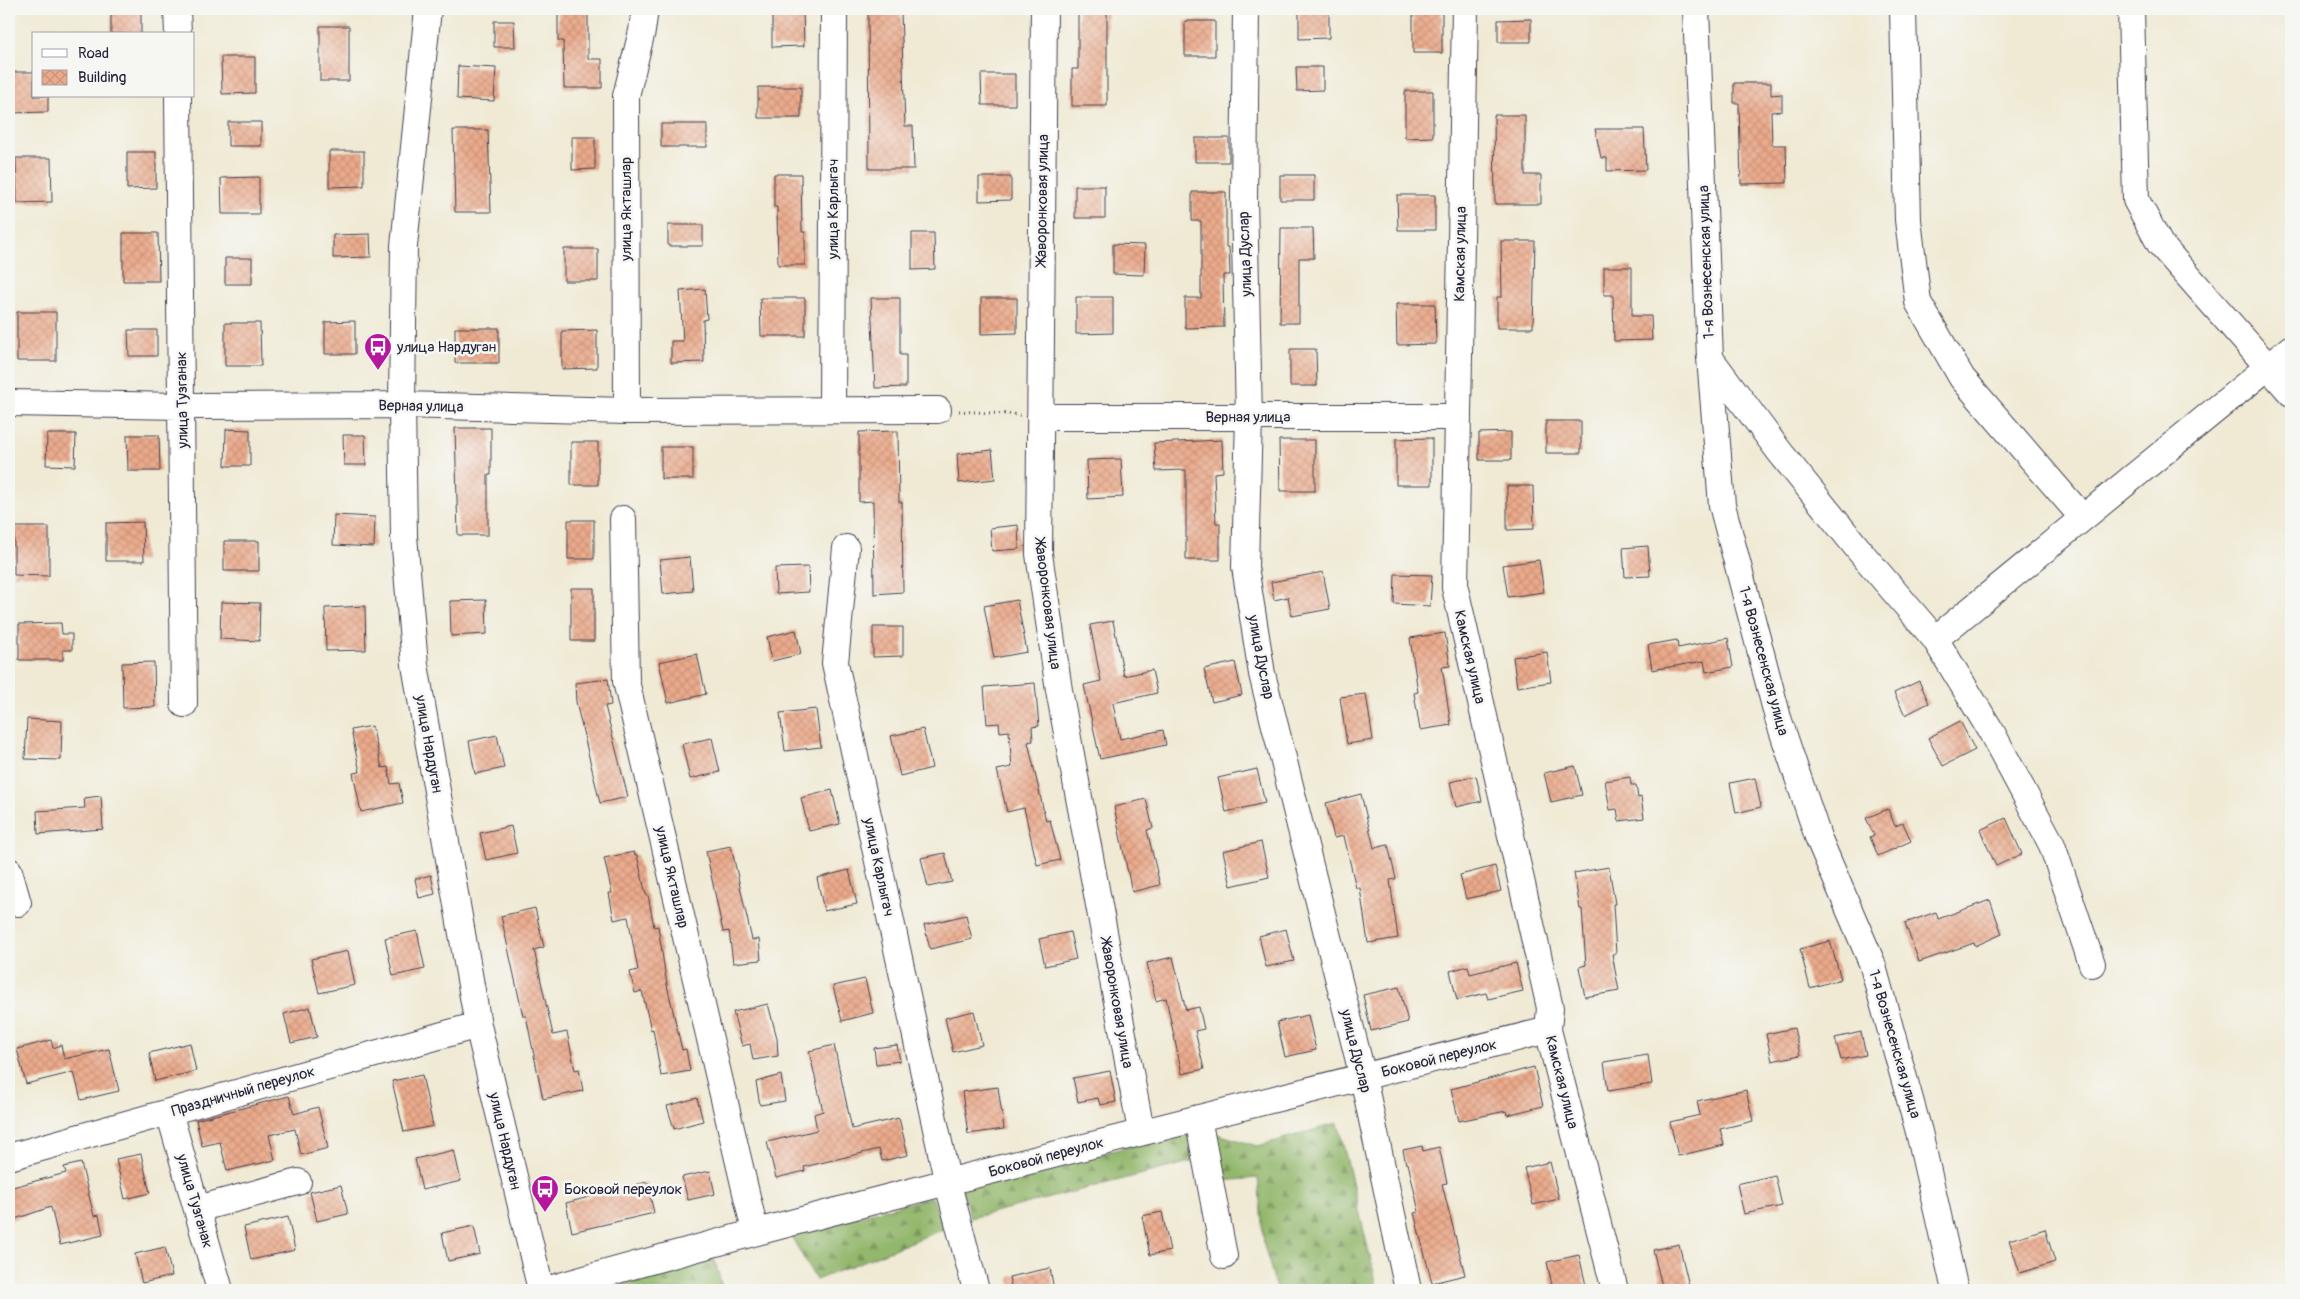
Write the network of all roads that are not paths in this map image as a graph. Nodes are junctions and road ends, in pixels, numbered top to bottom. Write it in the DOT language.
graph roads {
  1 [pos="178,9"];
  2 [pos="428,9"];
  3 [pos="645,9"];
  4 [pos="834,9"];
  5 [pos="1044,9"];
  6 [pos="1246,9"];
  7 [pos="1464,9"];
  8 [pos="1696,9"];
  9 [pos="1903,9"];
  10 [pos="2131,9"];
  11 [pos="178,32"];
  12 [pos="178,98"];
  13 [pos="2291,348"];
  14 [pos="1710,358"];
  15 [pos="2269,366"];
  16 [pos="2291,393"];
  17 [pos="9,403"];
  18 [pos="402,405"];
  19 [pos="182,406"];
  20 [pos="627,410"];
  21 [pos="832,410"];
  22 [pos="938,410"];
  23 [pos="1040,416"];
  24 [pos="1249,416"];
  25 [pos="1456,417"];
  26 [pos="2083,518"];
  27 [pos="623,519"];
  28 [pos="846,548"];
  29 [pos="1935,639"];
  30 [pos="184,704"];
  31 [pos="9,871"];
  32 [pos="18,902"];
  33 [pos="2092,964"];
  34 [pos="478,1025"];
  35 [pos="1548,1030"];
  36 [pos="1363,1077"];
  37 [pos="169,1112"];
  38 [pos="1198,1118"];
  39 [pos="1140,1132"];
  40 [pos="9,1157"];
  41 [pos="298,1182"];
  42 [pos="948,1184"];
  43 [pos="197,1209"];
  44 [pos="755,1231"];
  45 [pos="1224,1256"];
  46 [pos="220,1290"];
  47 [pos="541,1290"];
  48 [pos="546,1290"];
  49 [pos="976,1290"];
  50 [pos="1408,1290"];
  51 [pos="1615,1290"];
  52 [pos="1954,1290"];
  1 -- 11 [label="street"];
  2 -- 18 [label="street, улица Нардуган"];
  3 -- 20 [label="street, улица Якташлар"];
  4 -- 21 [label="street, улица Карлыгач"];
  5 -- 23 [label="street, Жаворонковая улица"];
  6 -- 24 [label="street, улица Дуслар"];
  7 -- 25 [label="street, Камская улица"];
  8 -- 14 [label="street, 1-я Вознесенская улица"];
  9 -- 26 [label="street"];
  10 -- 15 [label="street"];
  12 -- 19 [label="street, улица Тузганак"];
  13 -- 15 [label="street"];
  14 -- 29 [label="street"];
  14 -- 52 [label="street, 1-я Вознесенская улица"];
  15 -- 16 [label="street"];
  15 -- 26 [label="street"];
  17 -- 19 [label="street, Верная улица"];
  18 -- 19 [label="street, Верная улица"];
  18 -- 20 [label="street, Верная улица"];
  18 -- 34 [label="street, улица Нардуган"];
  19 -- 30 [label="street, улица Тузганак"];
  20 -- 21 [label="street, Верная улица"];
  21 -- 22 [label="street, Верная улица"];
  23 -- 24 [label="street, Верная улица"];
  23 -- 39 [label="street, Жаворонковая улица"];
  24 -- 25 [label="street, Верная улица"];
  24 -- 36 [label="street, улица Дуслар"];
  25 -- 35 [label="street, Камская улица"];
  26 -- 29 [label="street"];
  27 -- 44 [label="street, улица Якташлар"];
  28 -- 42 [label="street, улица Карлыгач"];
  29 -- 33 [label="street"];
  31 -- 32 [label="street"];
  34 -- 37 [label="street, Праздничный переулок"];
  34 -- 47 [label="street, улица Нардуган"];
  35 -- 36 [label="street, Боковой переулок"];
  35 -- 51 [label="street, Камская улица"];
  36 -- 38 [label="street, Боковой переулок"];
  36 -- 50 [label="street, улица Дуслар"];
  37 -- 40 [label="street, Праздничный переулок"];
  37 -- 43 [label="street, улица Тузганак"];
  38 -- 39 [label="street, Боковой переулок"];
  38 -- 45 [label="street"];
  39 -- 42 [label="street, Боковой переулок"];
  41 -- 43 [label="street"];
  42 -- 44 [label="street, Боковой переулок"];
  42 -- 49 [label="street, улица Карлыгач"];
  43 -- 46 [label="street, улица Тузганак"];
  44 -- 48 [label="street, Боковой переулок"];
}
